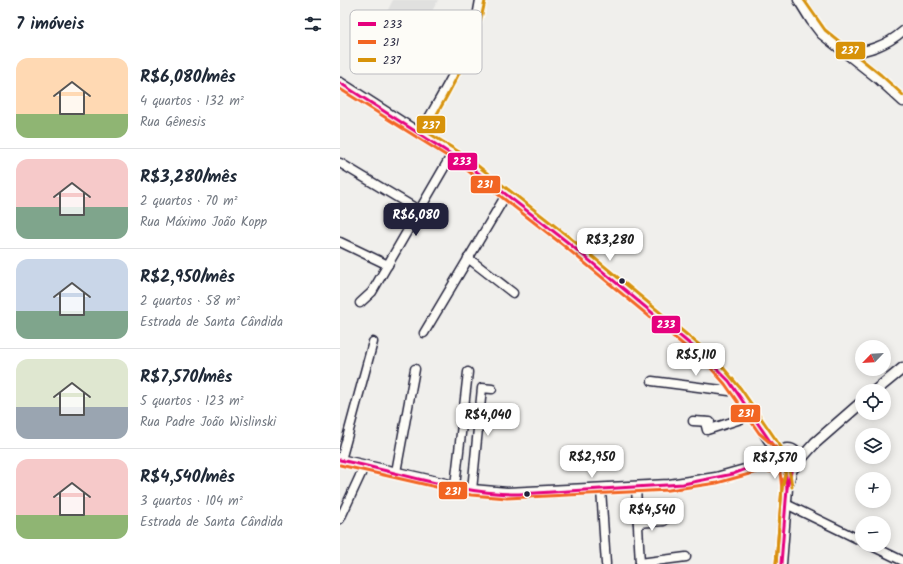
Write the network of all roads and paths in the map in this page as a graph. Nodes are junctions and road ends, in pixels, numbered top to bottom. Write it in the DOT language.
graph roads {
  1 [pos="798,0"];
  2 [pos="903,31"];
  3 [pos="846,54"];
  4 [pos="452,74"];
  5 [pos="340,84"];
  6 [pos="903,102"];
  7 [pos="420,134"];
  8 [pos="452,154"];
  9 [pos="340,163"];
  10 [pos="506,195"];
  11 [pos="420,211"];
  12 [pos="340,242"];
  13 [pos="468,258"];
  14 [pos="388,265"];
  15 [pos="513,293"];
  16 [pos="360,303"];
  17 [pos="424,333"];
  18 [pos="373,342"];
  19 [pos="903,368"];
  20 [pos="415,370"];
  21 [pos="468,372"];
  22 [pos="652,381"];
  23 [pos="884,384"];
  24 [pos="492,388"];
  25 [pos="737,392"];
  26 [pos="855,408"];
  27 [pos="751,412"];
  28 [pos="693,421"];
  29 [pos="814,443"];
  30 [pos="786,452"];
  31 [pos="341,460"];
  32 [pos="365,465"];
  33 [pos="759,466"];
  34 [pos="789,466"];
  35 [pos="396,472"];
  36 [pos="455,486"];
  37 [pos="636,487"];
  38 [pos="601,489"];
  39 [pos="472,490"];
  40 [pos="786,504"];
  41 [pos="340,520"];
  42 [pos="664,521"];
  43 [pos="638,523"];
  44 [pos="855,538"];
  45 [pos="884,552"];
  46 [pos="686,557"];
  47 [pos="903,561"];
  48 [pos="606,564"];
  49 [pos="640,564"];
  50 [pos="781,564"];
  1 -- 3 [label="street"];
  2 -- 3 [label="street"];
  3 -- 6 [label="street"];
  4 -- 7 [label="street"];
  5 -- 7 [label="main road"];
  7 -- 8 [label="main road"];
  8 -- 10 [label="main road"];
  8 -- 11 [label="street"];
  9 -- 11 [label="street"];
  10 -- 13 [label="street"];
  10 -- 25 [label="main road"];
  11 -- 14 [label="street"];
  12 -- 14 [label="street"];
  13 -- 15 [label="street"];
  13 -- 17 [label="street"];
  14 -- 16 [label="street"];
  18 -- 31 [label="street"];
  19 -- 23 [label="main road"];
  20 -- 35 [label="street"];
  21 -- 36 [label="street"];
  22 -- 25 [label="street"];
  24 -- 39 [label="street"];
  25 -- 27 [label="main road"];
  26 -- 29 [label="main road"];
  27 -- 28 [label="street"];
  27 -- 30 [label="main road"];
  29 -- 30 [label="main road"];
  29 -- 34 [label="main road"];
  30 -- 33 [label="main road"];
  30 -- 34 [label="main road"];
  30 -- 34 [label="main road"];
  31 -- 32 [label="main road"];
  32 -- 35 [label="main road"];
  32 -- 41 [label="street"];
  33 -- 34 [label="main road"];
  33 -- 37 [label="main road"];
  34 -- 40 [label="main road"];
  35 -- 36 [label="main road"];
  36 -- 39 [label="main road"];
  37 -- 38 [label="main road"];
  37 -- 43 [label="street"];
  38 -- 39 [label="main road"];
  38 -- 48 [label="street"];
  40 -- 44 [label="street"];
  40 -- 50 [label="main road"];
  42 -- 43 [label="street"];
  43 -- 49 [label="street"];
  45 -- 47 [label="street"];
  46 -- 49 [label="street"];
}
